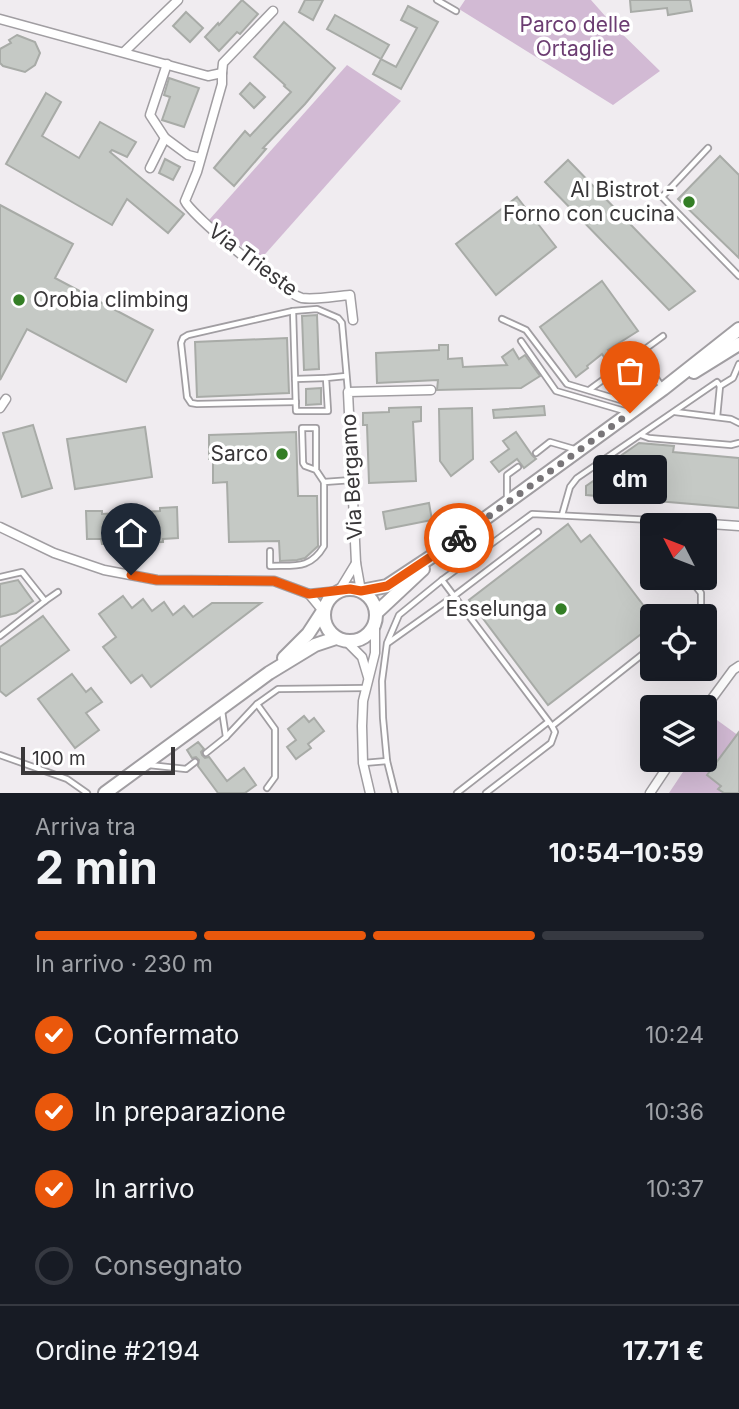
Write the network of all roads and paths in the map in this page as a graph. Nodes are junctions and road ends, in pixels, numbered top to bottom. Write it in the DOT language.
graph roads {
  1 [pos="178,0"];
  2 [pos="437,0"];
  3 [pos="456,10"];
  4 [pos="273,11"];
  5 [pos="0,19"];
  6 [pos="124,52"];
  7 [pos="167,64"];
  8 [pos="222,73"];
  9 [pos="165,138"];
  10 [pos="708,148"];
  11 [pos="200,158"];
  12 [pos="150,168"];
  13 [pos="739,276"];
  14 [pos="293,311"];
  15 [pos="502,318"];
  16 [pos="353,320"];
  17 [pos="739,329"];
  18 [pos="663,335"];
  19 [pos="521,341"];
  20 [pos="739,344"];
  21 [pos="639,354"];
  22 [pos="739,364"];
  23 [pos="346,376"];
  24 [pos="326,377"];
  25 [pos="295,379"];
  26 [pos="720,386"];
  27 [pos="663,389"];
  28 [pos="431,390"];
  29 [pos="588,390"];
  30 [pos="348,392"];
  31 [pos="6,399"];
  32 [pos="296,402"];
  33 [pos="0,408"];
  34 [pos="635,410"];
  35 [pos="674,412"];
  36 [pos="717,417"];
  37 [pos="739,424"];
  38 [pos="640,435"];
  39 [pos="739,443"];
  40 [pos="578,450"];
  41 [pos="536,453"];
  42 [pos="518,467"];
  43 [pos="316,470"];
  44 [pos="352,480"];
  45 [pos="324,482"];
  46 [pos="507,503"];
  47 [pos="562,515"];
  48 [pos="640,521"];
  49 [pos="718,525"];
  50 [pos="739,526"];
  51 [pos="0,527"];
  52 [pos="538,533"];
  53 [pos="446,547"];
  54 [pos="270,551"];
  55 [pos="356,563"];
  56 [pos="0,577"];
  57 [pos="442,580"];
  58 [pos="339,591"];
  59 [pos="361,591"];
  60 [pos="58,592"];
  61 [pos="309,594"];
  62 [pos="454,596"];
  63 [pos="45,601"];
  64 [pos="323,611"];
  65 [pos="376,618"];
  66 [pos="0,636"];
  67 [pos="341,640"];
  68 [pos="387,643"];
  69 [pos="640,656"];
  70 [pos="739,666"];
  71 [pos="269,673"];
  72 [pos="368,684"];
  73 [pos="715,695"];
  74 [pos="257,704"];
  75 [pos="221,708"];
  76 [pos="550,724"];
  77 [pos="226,737"];
  78 [pos="206,753"];
  79 [pos="0,755"];
  80 [pos="387,761"];
  81 [pos="195,762"];
  82 [pos="363,763"];
  83 [pos="145,764"];
  84 [pos="664,772"];
  85 [pos="267,788"];
  86 [pos="87,793"];
  87 [pos="105,793"];
  88 [pos="370,793"];
  89 [pos="395,793"];
  90 [pos="457,793"];
  91 [pos="486,793"];
  92 [pos="650,793"];
  1 -- 6 [label="street"];
  2 -- 3 [label="lane"];
  4 -- 8 [label="street, Via Trieste"];
  5 -- 6 [label="street"];
  6 -- 7 [label="street"];
  7 -- 8 [label="street"];
  7 -- 9 [label="street"];
  8 -- 11 [label="street, Via Trieste"];
  9 -- 11 [label="street"];
  9 -- 12 [label="street"];
  10 -- 13 [label="lane"];
  11 -- 16 [label="street, Via Trieste"];
  14 -- 23 [label="lane"];
  14 -- 25 [label="lane"];
  14 -- 32 [label="lane"];
  15 -- 29 [label="lane"];
  17 -- 27 [label="main road"];
  18 -- 21 [label="lane"];
  19 -- 34 [label="lane"];
  20 -- 27 [label="main road"];
  21 -- 27 [label="lane"];
  21 -- 29 [label="lane"];
  22 -- 26 [label="lane"];
  23 -- 24 [label="lane"];
  23 -- 30 [label="lane"];
  24 -- 25 [label="lane"];
  24 -- 32 [label="lane"];
  25 -- 32 [label="lane"];
  26 -- 35 [label="lane"];
  26 -- 36 [label="lane"];
  27 -- 34 [label="main road"];
  28 -- 30 [label="street, Via Bergamo"];
  29 -- 34 [label="lane"];
  30 -- 44 [label="street, Via Bergamo"];
  31 -- 33 [label="street"];
  34 -- 40 [label="main road"];
  35 -- 36 [label="lane"];
  35 -- 38 [label="lane"];
  36 -- 37 [label="lane"];
  38 -- 39 [label="lane"];
  38 -- 47 [label="lane"];
  40 -- 41 [label="lane"];
  40 -- 46 [label="main road"];
  42 -- 46 [label="lane"];
  43 -- 43 [label="lane"];
  43 -- 45 [label="lane"];
  44 -- 45 [label="lane"];
  44 -- 55 [label="street, Via Bergamo"];
  45 -- 54 [label="lane"];
  46 -- 53 [label="main road"];
  47 -- 48 [label="lane"];
  47 -- 57 [label="lane"];
  49 -- 50 [label="street"];
  51 -- 61 [label="street"];
  52 -- 62 [label="lane"];
  53 -- 59 [label="main road"];
  53 -- 65 [label="main road"];
  55 -- 58 [label="street, Via Bergamo"];
  55 -- 59 [label="street, Via Bergamo"];
  56 -- 63 [label="lane"];
  57 -- 62 [label="lane"];
  57 -- 68 [label="lane"];
  58 -- 59 [label="main road"];
  58 -- 61 [label="street"];
  58 -- 64 [label="main road"];
  59 -- 65 [label="main road"];
  60 -- 63 [label="lane"];
  61 -- 64 [label="street"];
  62 -- 68 [label="lane"];
  62 -- 76 [label="lane"];
  63 -- 66 [label="lane"];
  64 -- 67 [label="main road"];
  64 -- 71 [label="main road"];
  65 -- 67 [label="main road"];
  65 -- 72 [label="street"];
  67 -- 71 [label="main road"];
  67 -- 72 [label="street"];
  68 -- 80 [label="lane"];
  69 -- 76 [label="lane"];
  70 -- 73 [label="street"];
  71 -- 75 [label="main road"];
  72 -- 74 [label="lane"];
  72 -- 82 [label="street"];
  74 -- 77 [label="lane"];
  74 -- 85 [label="lane"];
  75 -- 77 [label="lane"];
  75 -- 83 [label="main road"];
  76 -- 90 [label="lane"];
  76 -- 91 [label="lane"];
  77 -- 78 [label="lane"];
  79 -- 86 [label="lane"];
  80 -- 82 [label="lane"];
  80 -- 89 [label="lane"];
  81 -- 83 [label="lane"];
  82 -- 88 [label="street"];
  83 -- 87 [label="main road"];
  84 -- 92 [label="street"];
}
